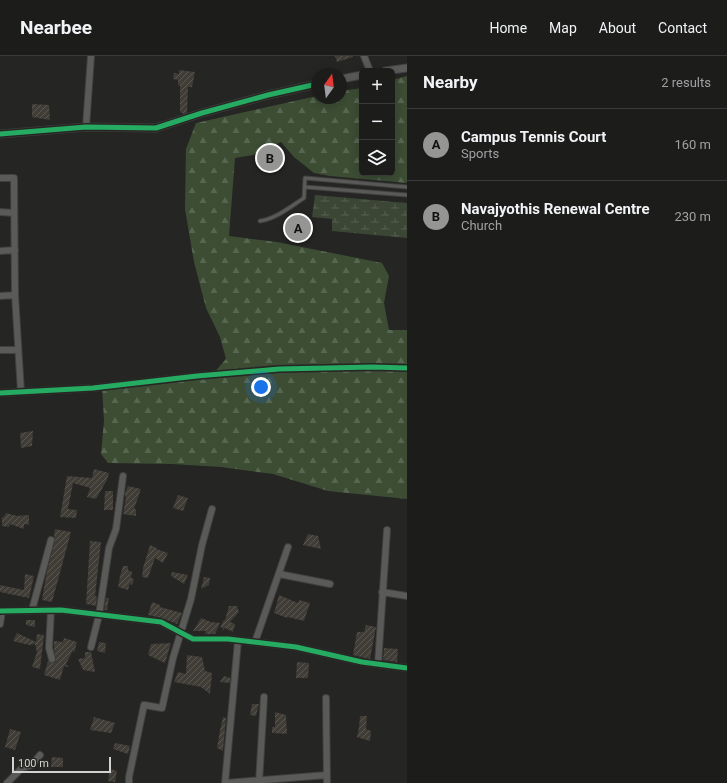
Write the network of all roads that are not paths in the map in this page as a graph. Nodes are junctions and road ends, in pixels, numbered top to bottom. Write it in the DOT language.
graph roads {
  1 [pos="92,56"];
  2 [pos="364,56"];
  3 [pos="369,68"];
  4 [pos="407,68"];
  5 [pos="395,70"];
  6 [pos="359,76"];
  7 [pos="347,78"];
  8 [pos="311,85"];
  9 [pos="86,127"];
  10 [pos="0,134"];
  11 [pos="0,178"];
  12 [pos="305,187"];
  13 [pos="407,187"];
  14 [pos="407,195"];
  15 [pos="0,212"];
  16 [pos="14,213"];
  17 [pos="260,221"];
  18 [pos="15,250"];
  19 [pos="0,251"];
  20 [pos="0,296"];
  21 [pos="16,296"];
  22 [pos="0,350"];
  23 [pos="18,350"];
  24 [pos="407,368"];
  25 [pos="21,392"];
  26 [pos="0,393"];
  27 [pos="123,476"];
  28 [pos="212,509"];
  29 [pos="387,530"];
  30 [pos="51,540"];
  31 [pos="288,547"];
  32 [pos="278,574"];
  33 [pos="330,584"];
  34 [pos="382,592"];
  35 [pos="407,596"];
  36 [pos="32,610"];
  37 [pos="51,610"];
  38 [pos="1,611"];
  39 [pos="99,615"];
  40 [pos="0,624"];
  41 [pos="180,633"];
  42 [pos="238,641"];
  43 [pos="255,642"];
  44 [pos="91,647"];
  45 [pos="52,659"];
  46 [pos="378,664"];
  47 [pos="407,668"];
  48 [pos="264,697"];
  49 [pos="326,698"];
  50 [pos="40,755"];
  51 [pos="327,775"];
  52 [pos="259,782"];
  53 [pos="7,783"];
  54 [pos="129,783"];
  55 [pos="226,783"];
  56 [pos="327,783"];
  1 -- 9 [label="street"];
  2 -- 3 [label="street"];
  4 -- 5 [label="street"];
  6 -- 7 [label="street"];
  8 -- 9 [label="street"];
  9 -- 10 [label="street"];
  11 -- 16 [label="street"];
  12 -- 13 [label="lane"];
  12 -- 14 [label="lane"];
  12 -- 17 [label="lane"];
  15 -- 16 [label="street"];
  16 -- 18 [label="street"];
  18 -- 19 [label="street"];
  18 -- 21 [label="street"];
  20 -- 21 [label="street"];
  21 -- 23 [label="street"];
  22 -- 23 [label="street"];
  23 -- 25 [label="street"];
  24 -- 25 [label="street"];
  25 -- 26 [label="street"];
  27 -- 39 [label="street"];
  28 -- 41 [label="street"];
  29 -- 34 [label="street"];
  30 -- 36 [label="street"];
  31 -- 32 [label="street"];
  32 -- 33 [label="street"];
  32 -- 43 [label="street"];
  34 -- 35 [label="street"];
  34 -- 46 [label="street"];
  36 -- 37 [label="street"];
  36 -- 38 [label="street"];
  37 -- 39 [label="street"];
  37 -- 45 [label="street"];
  38 -- 40 [label="street"];
  39 -- 41 [label="street"];
  39 -- 44 [label="street"];
  41 -- 42 [label="street"];
  41 -- 54 [label="street"];
  42 -- 43 [label="street"];
  42 -- 55 [label="street"];
  43 -- 46 [label="street"];
  46 -- 47 [label="street"];
  48 -- 52 [label="street"];
  49 -- 51 [label="street"];
  50 -- 53 [label="street"];
  51 -- 52 [label="street"];
  51 -- 56 [label="street"];
  52 -- 55 [label="street"];
}
